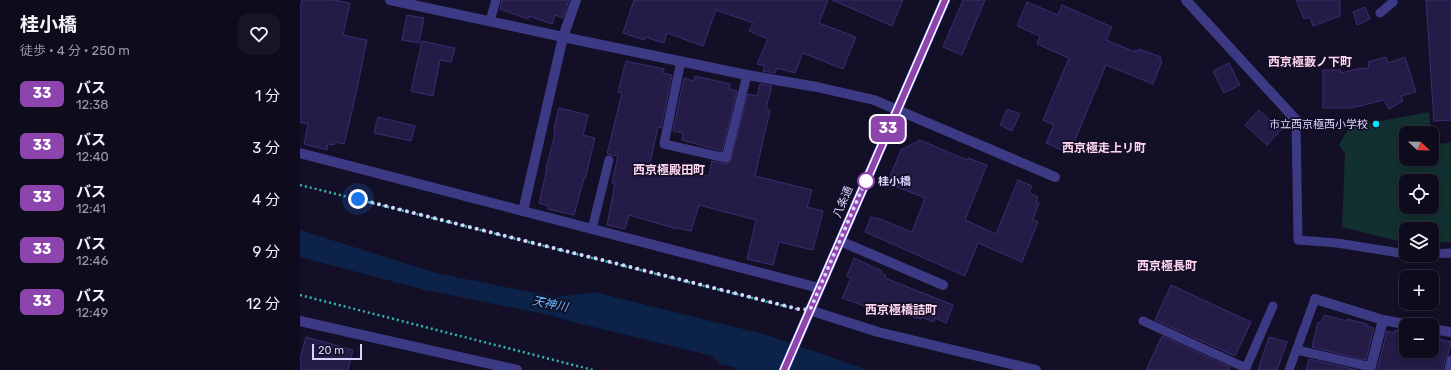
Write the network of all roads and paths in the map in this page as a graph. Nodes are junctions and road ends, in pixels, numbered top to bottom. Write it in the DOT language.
graph roads {
  1 [pos="390,0"];
  2 [pos="496,0"];
  3 [pos="576,0"];
  4 [pos="945,0"];
  5 [pos="1186,0"];
  6 [pos="1392,0"];
  7 [pos="1380,13"];
  8 [pos="490,22"];
  9 [pos="564,37"];
  10 [pos="681,61"];
  11 [pos="747,75"];
  12 [pos="897,110"];
  13 [pos="1296,120"];
  14 [pos="300,153"];
  15 [pos="609,160"];
  16 [pos="1055,177"];
  17 [pos="300,185"];
  18 [pos="524,211"];
  19 [pos="592,229"];
  20 [pos="840,241"];
  21 [pos="1399,253"];
  22 [pos="1451,253"];
  23 [pos="1439,254"];
  24 [pos="943,285"];
  25 [pos="819,288"];
  26 [pos="300,295"];
  27 [pos="1315,299"];
  28 [pos="1273,306"];
  29 [pos="810,310"];
  30 [pos="1144,320"];
  31 [pos="1383,320"];
  32 [pos="300,321"];
  33 [pos="1399,323"];
  34 [pos="1439,330"];
  35 [pos="1451,332"];
  36 [pos="1296,350"];
  37 [pos="1451,360"];
  38 [pos="1246,369"];
  39 [pos="1370,369"];
  40 [pos="517,370"];
  41 [pos="593,370"];
  42 [pos="784,370"];
  43 [pos="1036,370"];
  44 [pos="1289,370"];
  45 [pos="1449,370"];
  1 -- 8 [label="street"];
  2 -- 8 [label="lane"];
  3 -- 9 [label="street"];
  4 -- 12 [label="main road, 八条通"];
  5 -- 13 [label="street"];
  6 -- 7 [label="lane"];
  8 -- 9 [label="street"];
  9 -- 10 [label="street"];
  9 -- 18 [label="street"];
  10 -- 11 [label="street"];
  10 -- 11 [label="lane"];
  11 -- 12 [label="street"];
  12 -- 16 [label="street"];
  12 -- 20 [label="main road, 八条通"];
  13 -- 21 [label="lane"];
  14 -- 18 [label="street"];
  15 -- 19 [label="lane"];
  17 -- 29 [label="path"];
  18 -- 19 [label="street"];
  19 -- 25 [label="street"];
  20 -- 24 [label="street"];
  20 -- 25 [label="main road, 八条通"];
  22 -- 23 [label="lane"];
  25 -- 29 [label="main road, 八条通"];
  26 -- 41 [label="path"];
  27 -- 31 [label="street"];
  27 -- 36 [label="lane"];
  28 -- 38 [label="lane"];
  29 -- 42 [label="main road, 八条通"];
  29 -- 43 [label="street"];
  30 -- 38 [label="lane"];
  31 -- 33 [label="street"];
  31 -- 39 [label="street"];
  32 -- 40 [label="street"];
  34 -- 35 [label="street"];
  36 -- 39 [label="lane"];
  36 -- 44 [label="lane"];
  37 -- 45 [label="lane"];
}
